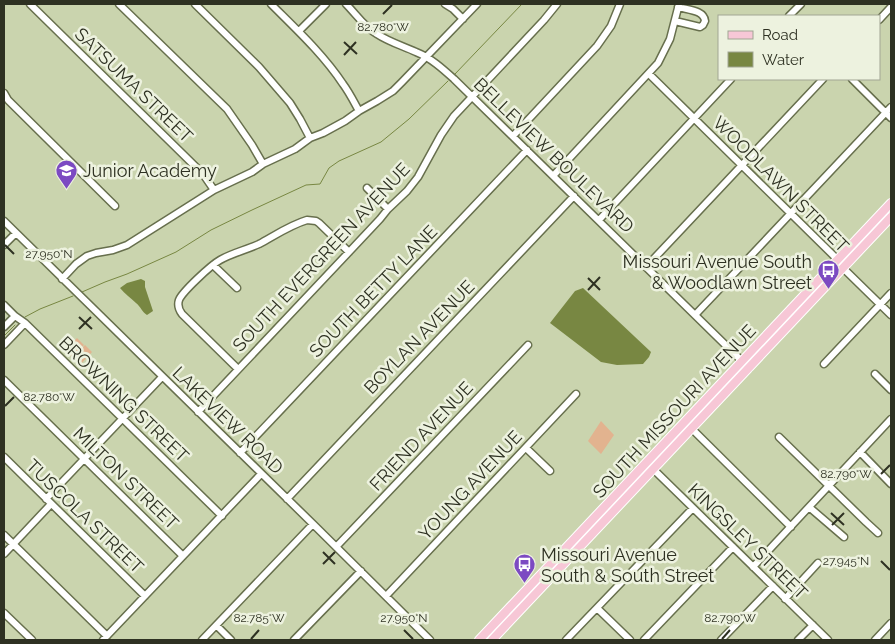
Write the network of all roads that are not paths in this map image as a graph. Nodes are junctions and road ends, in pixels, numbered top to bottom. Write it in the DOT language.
graph roads {
  1 [pos="30,4"];
  2 [pos="119,4"];
  3 [pos="195,4"];
  4 [pos="271,4"];
  5 [pos="326,4"];
  6 [pos="346,4"];
  7 [pos="445,4"];
  8 [pos="477,4"];
  9 [pos="557,4"];
  10 [pos="620,4"];
  11 [pos="801,4"];
  12 [pos="678,5"];
  13 [pos="891,7"];
  14 [pos="790,15"];
  15 [pos="463,19"];
  16 [pos="880,19"];
  17 [pos="674,21"];
  18 [pos="299,31"];
  19 [pos="427,58"];
  20 [pos="648,74"];
  21 [pos="730,80"];
  22 [pos="822,80"];
  23 [pos="853,80"];
  24 [pos="4,93"];
  25 [pos="472,97"];
  26 [pos="359,111"];
  27 [pos="890,113"];
  28 [pos="694,118"];
  29 [pos="512,136"];
  30 [pos="310,138"];
  31 [pos="527,150"];
  32 [pos="263,164"];
  33 [pos="742,166"];
  34 [pos="553,176"];
  35 [pos="367,188"];
  36 [pos="214,190"];
  37 [pos="574,196"];
  38 [pos="891,203"];
  39 [pos="115,206"];
  40 [pos="388,209"];
  41 [pos="790,214"];
  42 [pos="891,217"];
  43 [pos="598,220"];
  44 [pos="4,221"];
  45 [pos="16,233"];
  46 [pos="4,246"];
  47 [pos="349,252"];
  48 [pos="838,260"];
  49 [pos="213,265"];
  50 [pos="646,267"];
  51 [pos="843,268"];
  52 [pos="62,279"];
  53 [pos="237,288"];
  54 [pos="891,293"];
  55 [pos="4,305"];
  56 [pos="880,305"];
  57 [pos="695,315"];
  58 [pos="891,315"];
  59 [pos="15,316"];
  60 [pos="25,323"];
  61 [pos="4,327"];
  62 [pos="4,345"];
  63 [pos="528,345"];
  64 [pos="742,362"];
  65 [pos="824,364"];
  66 [pos="749,368"];
  67 [pos="238,369"];
  68 [pos="875,374"];
  69 [pos="162,377"];
  70 [pos="4,380"];
  71 [pos="891,390"];
  72 [pos="576,394"];
  73 [pos="198,412"];
  74 [pos="123,418"];
  75 [pos="891,419"];
  76 [pos="685,422"];
  77 [pos="886,426"];
  78 [pos="692,429"];
  79 [pos="891,431"];
  80 [pos="779,438"];
  81 [pos="526,448"];
  82 [pos="860,452"];
  83 [pos="240,453"];
  84 [pos="4,457"];
  85 [pos="85,459"];
  86 [pos="647,463"];
  87 [pos="654,469"];
  88 [pos="550,471"];
  89 [pos="261,474"];
  90 [pos="891,484"];
  91 [pos="829,486"];
  92 [pos="46,499"];
  93 [pos="287,499"];
  94 [pos="51,504"];
  95 [pos="809,506"];
  96 [pos="693,508"];
  97 [pos="222,516"];
  98 [pos="313,524"];
  99 [pos="790,527"];
  100 [pos="878,533"];
  101 [pos="4,535"];
  102 [pos="844,538"];
  103 [pos="13,544"];
  104 [pos="336,547"];
  105 [pos="733,547"];
  106 [pos="4,554"];
  107 [pos="183,556"];
  108 [pos="818,564"];
  109 [pos="753,567"];
  110 [pos="361,571"];
  111 [pos="773,586"];
  112 [pos="145,596"];
  113 [pos="386,596"];
  114 [pos="786,599"];
  115 [pos="597,608"];
  116 [pos="4,613"];
  117 [pos="891,623"];
  118 [pos="813,625"];
  119 [pos="216,626"];
  120 [pos="105,638"];
  121 [pos="32,640"];
  122 [pos="202,640"];
  123 [pos="231,640"];
  124 [pos="294,640"];
  125 [pos="430,640"];
  126 [pos="479,640"];
  127 [pos="492,640"];
  128 [pos="566,640"];
  129 [pos="630,640"];
  130 [pos="644,640"];
  131 [pos="721,640"];
  132 [pos="798,640"];
  133 [pos="828,640"];
  134 [pos="875,640"];
  1 -- 36 [label="street, SATSUMA STREET"];
  2 -- 32 [label="street"];
  3 -- 30 [label="street"];
  4 -- 18 [label="street"];
  5 -- 18 [label="street"];
  6 -- 19 [label="street, BELLEVIEW BOULEVARD"];
  7 -- 15 [label="street"];
  8 -- 15 [label="street"];
  9 -- 25 [label="street, SOUTH EVERGREEN AVENUE"];
  10 -- 29 [label="street"];
  11 -- 14 [label="street"];
  12 -- 17 [label="street"];
  12 -- 17 [label="street"];
  13 -- 16 [label="street"];
  15 -- 19 [label="street"];
  17 -- 20 [label="street"];
  18 -- 26 [label="street"];
  19 -- 25 [label="street, BELLEVIEW BOULEVARD"];
  19 -- 26 [label="street"];
  20 -- 28 [label="street, WOODLAWN STREET"];
  20 -- 34 [label="street"];
  21 -- 28 [label="street"];
  22 -- 33 [label="street"];
  23 -- 27 [label="street"];
  24 -- 39 [label="street"];
  25 -- 29 [label="street, BELLEVIEW BOULEVARD"];
  25 -- 40 [label="street, SOUTH EVERGREEN AVENUE"];
  26 -- 30 [label="street"];
  27 -- 41 [label="street"];
  28 -- 33 [label="street, WOODLAWN STREET"];
  28 -- 43 [label="street"];
  29 -- 31 [label="street, BELLEVIEW BOULEVARD"];
  30 -- 32 [label="street"];
  31 -- 34 [label="street, BELLEVIEW BOULEVARD"];
  31 -- 83 [label="street, SOUTH BETTY LANE"];
  32 -- 36 [label="street"];
  33 -- 41 [label="street, WOODLAWN STREET"];
  33 -- 50 [label="street"];
  34 -- 37 [label="street, BELLEVIEW BOULEVARD"];
  35 -- 40 [label="street"];
  36 -- 52 [label="street"];
  37 -- 43 [label="street, BELLEVIEW BOULEVARD"];
  37 -- 93 [label="street, BOYLAN AVENUE"];
  38 -- 48 [label="main road, SOUTH MISSOURI AVENUE"];
  40 -- 47 [label="street, SOUTH EVERGREEN AVENUE"];
  41 -- 48 [label="street, WOODLAWN STREET"];
  41 -- 57 [label="street"];
  42 -- 51 [label="main road, SOUTH MISSOURI AVENUE"];
  43 -- 50 [label="street, BELLEVIEW BOULEVARD"];
  44 -- 45 [label="street, LAKEVIEW ROAD"];
  45 -- 46 [label="street"];
  45 -- 52 [label="street, LAKEVIEW ROAD"];
  47 -- 49 [label="street"];
  47 -- 67 [label="street, SOUTH EVERGREEN AVENUE"];
  48 -- 51 [label="street, WOODLAWN STREET"];
  48 -- 64 [label="main road, SOUTH MISSOURI AVENUE"];
  49 -- 53 [label="street"];
  49 -- 67 [label="street"];
  50 -- 57 [label="street, BELLEVIEW BOULEVARD"];
  51 -- 56 [label="street, WOODLAWN STREET"];
  51 -- 66 [label="main road, SOUTH MISSOURI AVENUE"];
  52 -- 69 [label="street, LAKEVIEW ROAD"];
  54 -- 56 [label="street"];
  55 -- 59 [label="street, BROWNING STREET"];
  56 -- 58 [label="street, WOODLAWN STREET"];
  56 -- 65 [label="street"];
  57 -- 64 [label="street, BELLEVIEW BOULEVARD"];
  59 -- 60 [label="street, BROWNING STREET"];
  59 -- 61 [label="street"];
  60 -- 62 [label="street"];
  60 -- 74 [label="street, BROWNING STREET"];
  63 -- 104 [label="street, FRIEND AVENUE"];
  64 -- 66 [label="street, BELLEVIEW BOULEVARD"];
  64 -- 76 [label="main road, SOUTH MISSOURI AVENUE"];
  66 -- 78 [label="main road, SOUTH MISSOURI AVENUE"];
  67 -- 73 [label="street, SOUTH EVERGREEN AVENUE"];
  68 -- 71 [label="street"];
  69 -- 73 [label="street, LAKEVIEW ROAD"];
  69 -- 74 [label="street"];
  70 -- 85 [label="street, MILTON STREET"];
  72 -- 81 [label="street, YOUNG AVENUE"];
  73 -- 83 [label="street, LAKEVIEW ROAD"];
  74 -- 85 [label="street"];
  74 -- 97 [label="street, BROWNING STREET"];
  75 -- 77 [label="street"];
  76 -- 78 [label="street"];
  76 -- 86 [label="main road, SOUTH MISSOURI AVENUE"];
  77 -- 79 [label="street"];
  77 -- 82 [label="street"];
  78 -- 87 [label="main road, SOUTH MISSOURI AVENUE"];
  78 -- 99 [label="street"];
  80 -- 91 [label="street"];
  81 -- 88 [label="street"];
  81 -- 113 [label="street, YOUNG AVENUE"];
  82 -- 90 [label="street"];
  82 -- 91 [label="street"];
  83 -- 89 [label="street, LAKEVIEW ROAD"];
  84 -- 92 [label="street, TUSCOLA STREET"];
  85 -- 92 [label="street"];
  85 -- 107 [label="street, MILTON STREET"];
  86 -- 87 [label="street, KINGSLEY STREET"];
  86 -- 126 [label="main road, SOUTH MISSOURI AVENUE"];
  87 -- 96 [label="street, KINGSLEY STREET"];
  87 -- 127 [label="main road, SOUTH MISSOURI AVENUE"];
  89 -- 93 [label="street, LAKEVIEW ROAD"];
  89 -- 97 [label="street"];
  91 -- 95 [label="street"];
  91 -- 100 [label="street"];
  92 -- 94 [label="street, TUSCOLA STREET"];
  93 -- 98 [label="street, LAKEVIEW ROAD"];
  94 -- 103 [label="street"];
  94 -- 112 [label="street, TUSCOLA STREET"];
  95 -- 99 [label="street"];
  95 -- 102 [label="street"];
  96 -- 105 [label="street, KINGSLEY STREET"];
  96 -- 115 [label="street"];
  97 -- 107 [label="street"];
  98 -- 104 [label="street, LAKEVIEW ROAD"];
  98 -- 119 [label="street"];
  99 -- 109 [label="street"];
  101 -- 103 [label="street"];
  103 -- 106 [label="street"];
  103 -- 120 [label="street"];
  104 -- 110 [label="street, LAKEVIEW ROAD"];
  105 -- 109 [label="street, KINGSLEY STREET"];
  105 -- 130 [label="street"];
  107 -- 112 [label="street"];
  108 -- 114 [label="street"];
  109 -- 111 [label="street, KINGSLEY STREET"];
  110 -- 113 [label="street, LAKEVIEW ROAD"];
  110 -- 124 [label="street"];
  111 -- 114 [label="street, KINGSLEY STREET"];
  111 -- 131 [label="street"];
  112 -- 120 [label="street"];
  113 -- 125 [label="street, LAKEVIEW ROAD"];
  114 -- 118 [label="street, KINGSLEY STREET"];
  115 -- 128 [label="street"];
  115 -- 129 [label="street"];
  116 -- 121 [label="street"];
  117 -- 134 [label="street"];
  118 -- 132 [label="street"];
  118 -- 133 [label="street, KINGSLEY STREET"];
  119 -- 122 [label="street"];
  119 -- 123 [label="street"];
}
